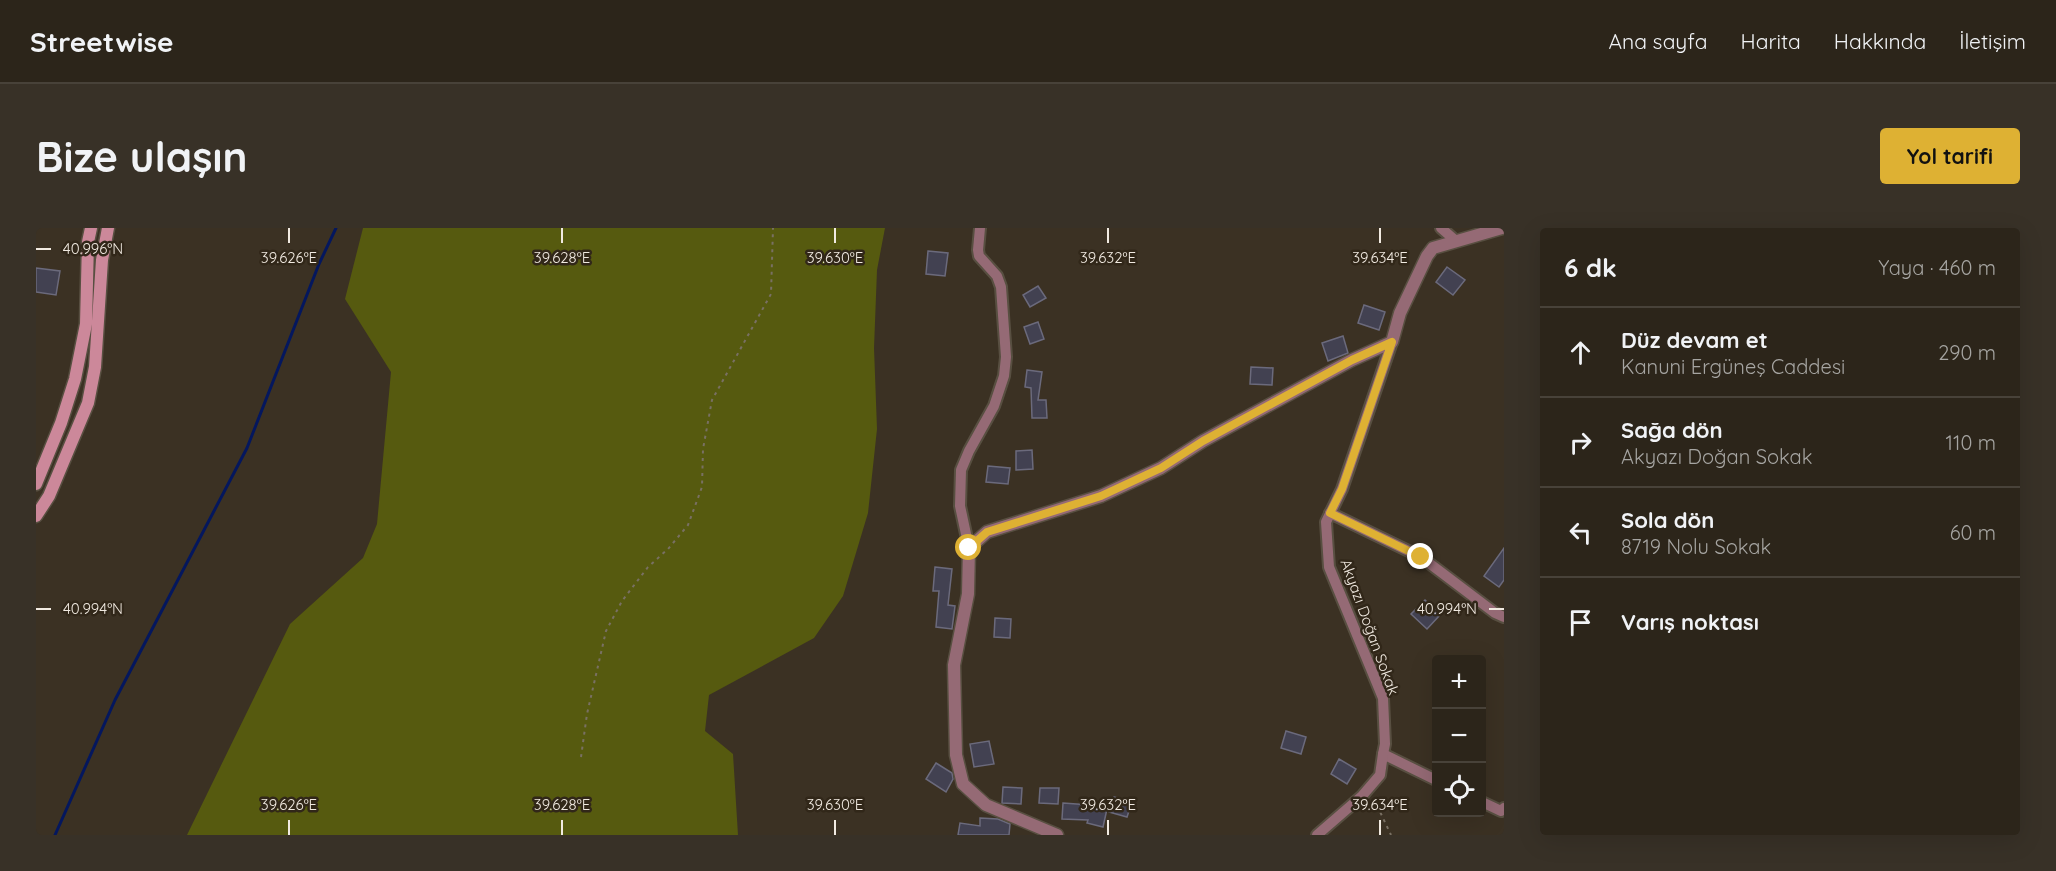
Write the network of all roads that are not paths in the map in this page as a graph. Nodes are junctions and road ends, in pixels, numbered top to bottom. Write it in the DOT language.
graph roads {
  1 [pos="91,228"];
  2 [pos="108,228"];
  3 [pos="980,228"];
  4 [pos="1441,228"];
  5 [pos="1502,228"];
  6 [pos="1456,241"];
  7 [pos="1392,342"];
  8 [pos="36,484"];
  9 [pos="1330,513"];
  10 [pos="36,516"];
  11 [pos="969,548"];
  12 [pos="1504,617"];
  13 [pos="1383,754"];
  14 [pos="1432,778"];
  15 [pos="1486,804"];
  16 [pos="1504,808"];
  17 [pos="1057,835"];
  18 [pos="1317,835"];
  1 -- 8 [label="main road"];
  2 -- 10 [label="main road"];
  3 -- 11 [label="street"];
  4 -- 6 [label="street"];
  5 -- 6 [label="street"];
  6 -- 7 [label="street"];
  7 -- 9 [label="street, Akyazı Doğan Sokak"];
  7 -- 11 [label="street"];
  9 -- 12 [label="street"];
  9 -- 13 [label="street, Akyazı Doğan Sokak"];
  11 -- 17 [label="street"];
  13 -- 14 [label="street"];
  13 -- 18 [label="street, Akyazı Doğan Sokak"];
  15 -- 16 [label="street"];
}
